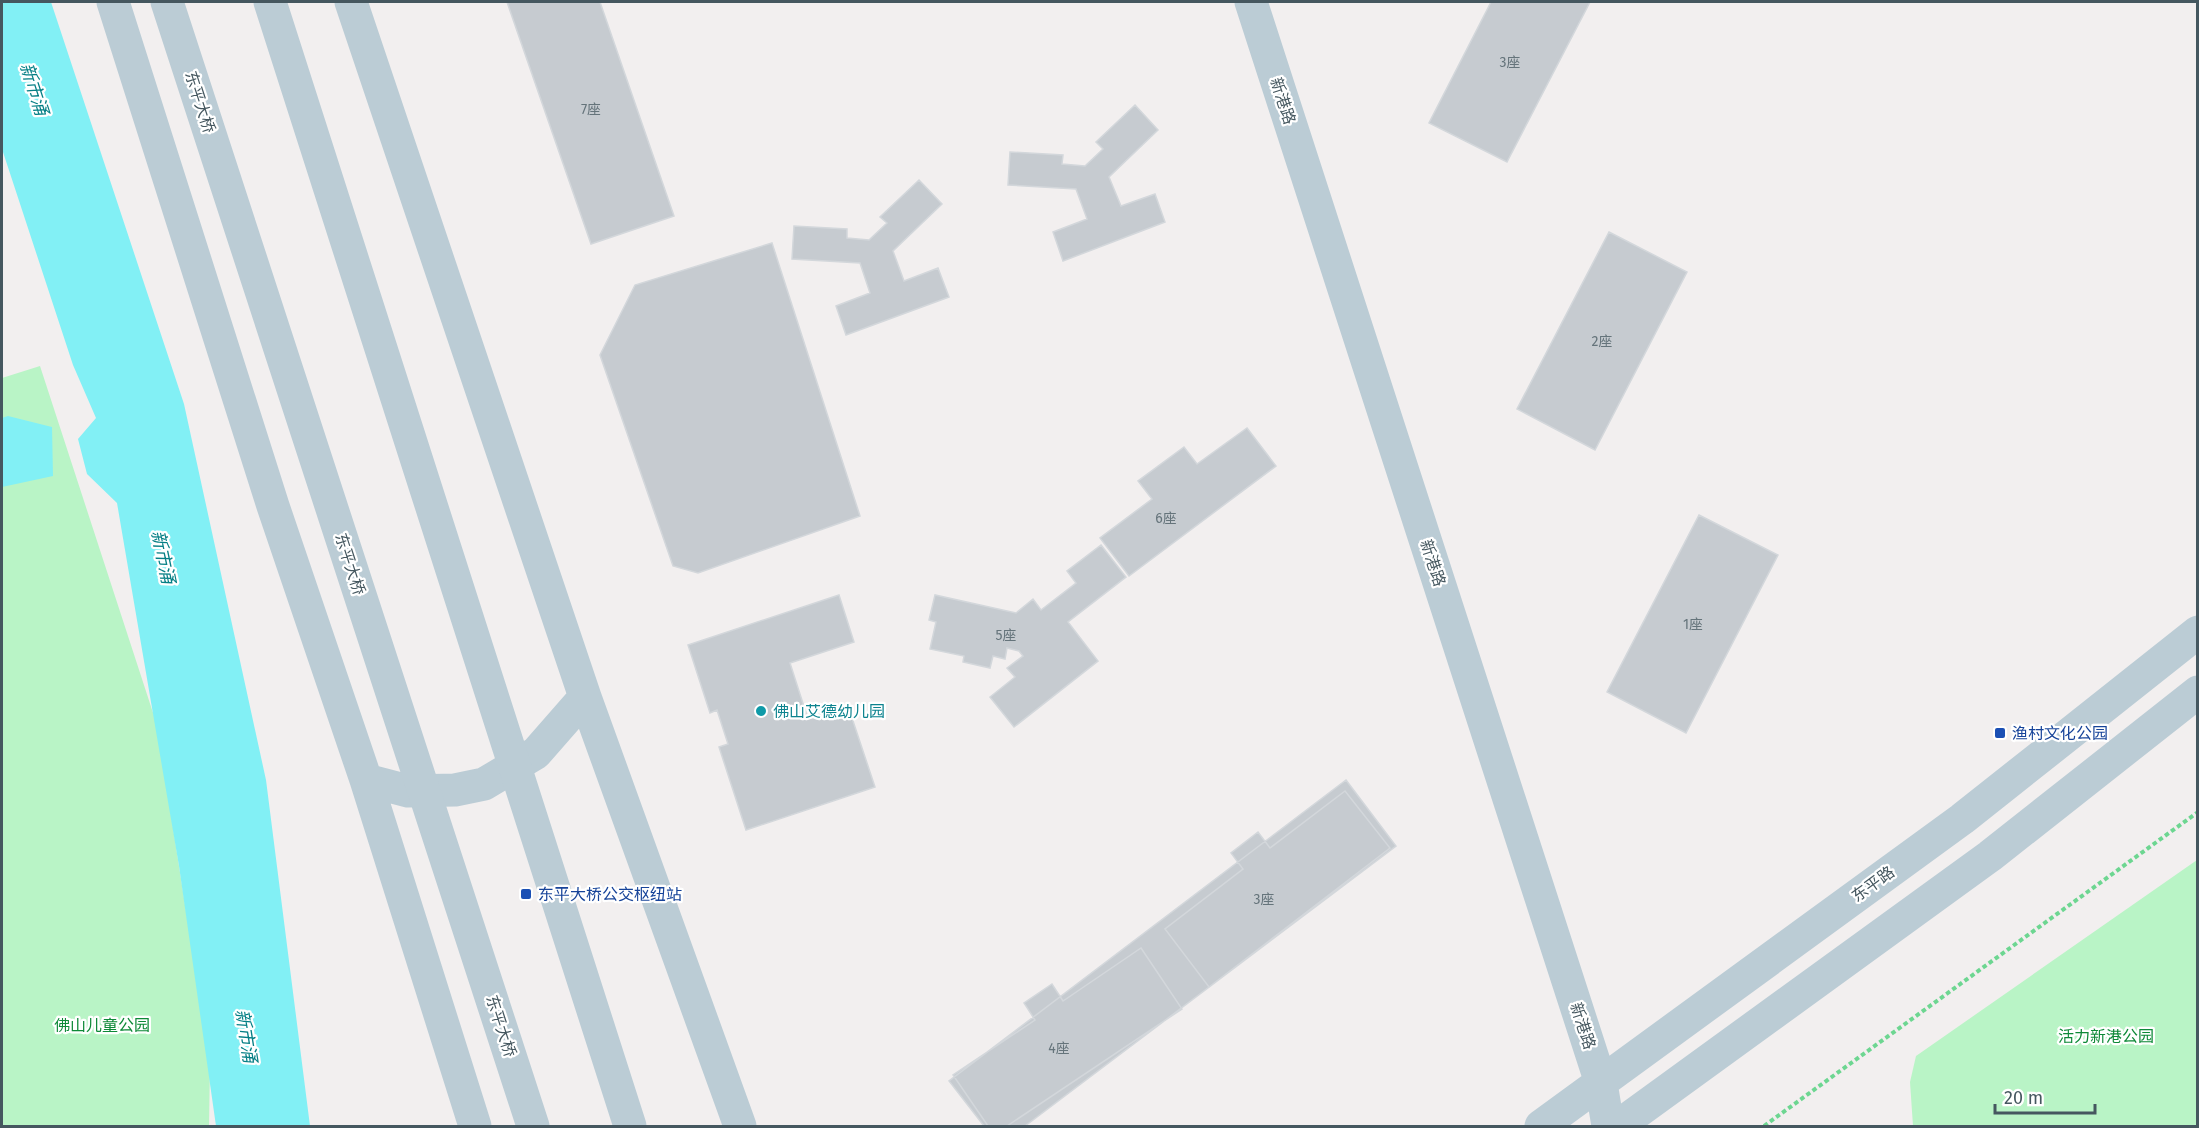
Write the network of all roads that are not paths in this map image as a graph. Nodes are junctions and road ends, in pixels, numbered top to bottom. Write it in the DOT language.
graph roads {
  1 [pos="113,2"];
  2 [pos="167,2"];
  3 [pos="270,2"];
  4 [pos="351,2"];
  5 [pos="1251,2"];
  6 [pos="2198,632"];
  7 [pos="2198,692"];
  8 [pos="585,697"];
  9 [pos="366,780"];
  10 [pos="1601,1083"];
  11 [pos="475,1126"];
  12 [pos="533,1126"];
  13 [pos="630,1126"];
  14 [pos="740,1126"];
  15 [pos="1541,1126"];
  16 [pos="1608,1126"];
  17 [pos="1618,1126"];
  1 -- 9 [label="main road"];
  2 -- 12 [label="main road, 东平大桥, bridge"];
  3 -- 13 [label="main road, bridge"];
  4 -- 8 [label="main road"];
  5 -- 10 [label="main road, 新港路"];
  6 -- 10 [label="main road, 东平路"];
  7 -- 17 [label="main road"];
  8 -- 9 [label="main road"];
  8 -- 14 [label="main road"];
  9 -- 11 [label="main road"];
  10 -- 15 [label="main road, 东平路"];
  10 -- 16 [label="main road, 新港路"];
}
